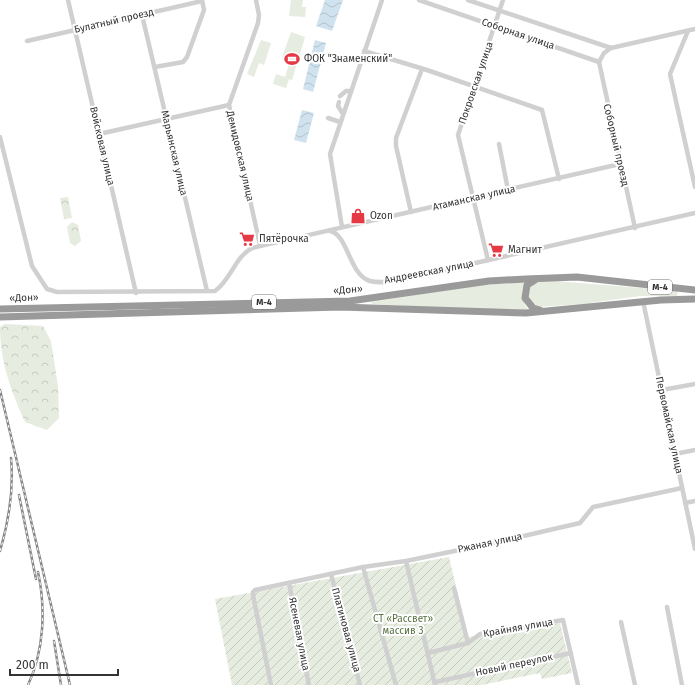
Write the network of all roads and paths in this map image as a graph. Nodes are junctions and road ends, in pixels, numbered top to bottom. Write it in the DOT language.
graph roads {
  1 [pos="68,0"];
  2 [pos="256,0"];
  3 [pos="382,0"];
  4 [pos="419,0"];
  5 [pos="468,0"];
  6 [pos="503,0"];
  7 [pos="202,1"];
  8 [pos="499,10"];
  9 [pos="142,15"];
  10 [pos="496,26"];
  11 [pos="695,29"];
  12 [pos="75,31"];
  13 [pos="688,31"];
  14 [pos="26,41"];
  15 [pos="610,48"];
  16 [pos="364,51"];
  17 [pos="599,62"];
  18 [pos="154,67"];
  19 [pos="422,69"];
  20 [pos="475,86"];
  21 [pos="350,91"];
  22 [pos="340,96"];
  23 [pos="339,102"];
  24 [pos="229,105"];
  25 [pos="343,114"];
  26 [pos="166,118"];
  27 [pos="328,118"];
  28 [pos="340,122"];
  29 [pos="99,134"];
  30 [pos="0,137"];
  31 [pos="498,144"];
  32 [pos="620,164"];
  33 [pos="559,178"];
  34 [pos="695,187"];
  35 [pos="508,190"];
  36 [pos="473,198"];
  37 [pos="411,212"];
  38 [pos="695,213"];
  39 [pos="342,227"];
  40 [pos="635,228"];
  41 [pos="328,231"];
  42 [pos="260,245"];
  43 [pos="488,260"];
  44 [pos="539,279"];
  45 [pos="695,290"];
  46 [pos="207,291"];
  47 [pos="136,293"];
  48 [pos="695,300"];
  49 [pos="643,301"];
  50 [pos="586,308"];
  51 [pos="0,309"];
  52 [pos="1,317"];
  53 [pos="695,384"];
  54 [pos="662,390"];
  55 [pos="695,450"];
  56 [pos="675,454"];
  57 [pos="682,488"];
  58 [pos="695,501"];
  59 [pos="686,503"];
  60 [pos="695,549"];
  61 [pos="406,561"];
  62 [pos="364,567"];
  63 [pos="331,574"];
  64 [pos="289,584"];
  65 [pos="454,588"];
  66 [pos="667,607"];
  67 [pos="621,622"];
  68 [pos="468,643"];
  69 [pos="571,652"];
  70 [pos="428,653"];
  71 [pos="435,683"];
  72 [pos="271,685"];
  73 [pos="309,685"];
  74 [pos="360,685"];
  75 [pos="396,685"];
  76 [pos="578,685"];
  77 [pos="635,685"];
  78 [pos="682,685"];
  1 -- 12 [label="street, Войсковая улица"];
  2 -- 24 [label="street, Демидовская улица"];
  3 -- 16 [label="street"];
  4 -- 10 [label="street, Соборная улица"];
  5 -- 8 [label="street, Соборная улица"];
  6 -- 8 [label="street, Покровская улица"];
  7 -- 9 [label="street, Булатный проезд"];
  7 -- 18 [label="street"];
  8 -- 10 [label="street, Покровская улица"];
  8 -- 15 [label="street, Соборная улица"];
  9 -- 12 [label="street, Булатный проезд"];
  9 -- 18 [label="street, Марьянская улица"];
  10 -- 17 [label="street, Соборная улица"];
  10 -- 20 [label="street, Покровская улица"];
  11 -- 13 [label="street"];
  12 -- 14 [label="street, Булатный проезд"];
  12 -- 29 [label="street, Войсковая улица"];
  13 -- 15 [label="street"];
  13 -- 34 [label="street"];
  15 -- 17 [label="street"];
  16 -- 19 [label="street"];
  16 -- 21 [label="street"];
  17 -- 32 [label="street, Соборный проезд"];
  18 -- 26 [label="street, Марьянская улица"];
  19 -- 20 [label="street"];
  19 -- 37 [label="street"];
  20 -- 33 [label="street"];
  20 -- 36 [label="street, Покровская улица"];
  21 -- 22 [label="street"];
  21 -- 25 [label="street"];
  23 -- 25 [label="street"];
  24 -- 26 [label="street"];
  24 -- 42 [label="street, Демидовская улица"];
  25 -- 28 [label="street"];
  26 -- 29 [label="street"];
  26 -- 46 [label="street, Марьянская улица"];
  27 -- 28 [label="street"];
  28 -- 39 [label="street"];
  29 -- 47 [label="street, Войсковая улица"];
  30 -- 47 [label="street"];
  31 -- 35 [label="street"];
  32 -- 33 [label="street, Атаманская улица"];
  32 -- 40 [label="street, Соборный проезд"];
  33 -- 35 [label="street, Атаманская улица"];
  35 -- 36 [label="street, Атаманская улица"];
  36 -- 37 [label="street, Атаманская улица"];
  36 -- 43 [label="street, Покровская улица"];
  37 -- 39 [label="street, Атаманская улица"];
  38 -- 40 [label="street, Андреевская улица"];
  39 -- 41 [label="street, Атаманская улица"];
  40 -- 43 [label="street, Андреевская улица"];
  41 -- 42 [label="street, Атаманская улица"];
  41 -- 43 [label="street, Андреевская улица"];
  42 -- 46 [label="street, Атаманская улица"];
  44 -- 45 [label="highway, «Дон» / М-4"];
  44 -- 50 [label="highway, М-4"];
  44 -- 51 [label="highway, «Дон» / М-4"];
  46 -- 47 [label="street"];
  48 -- 49 [label="highway, «Дон» / М-4"];
  49 -- 50 [label="highway, «Дон» / М-4"];
  49 -- 54 [label="street, Первомайская улица"];
  50 -- 52 [label="highway, «Дон» / М-4"];
  53 -- 54 [label="street"];
  54 -- 56 [label="street, Первомайская улица"];
  55 -- 56 [label="street"];
  56 -- 57 [label="street, Первомайская улица"];
  57 -- 59 [label="street, Первомайская улица"];
  57 -- 61 [label="street, Ржаная улица"];
  58 -- 59 [label="street"];
  59 -- 60 [label="street, Первомайская улица"];
  61 -- 62 [label="street, Ржаная улица"];
  61 -- 70 [label="street"];
  62 -- 63 [label="street, Ржаная улица"];
  62 -- 75 [label="street"];
  63 -- 64 [label="street, Ржаная улица"];
  63 -- 74 [label="street, Платиновая улица"];
  64 -- 72 [label="street, Ржаная улица"];
  64 -- 73 [label="street, Ясеневая улица"];
  65 -- 68 [label="street"];
  66 -- 78 [label="street"];
  67 -- 77 [label="street"];
  68 -- 69 [label="street, Крайняя улица"];
  68 -- 70 [label="street, Крайняя улица"];
  69 -- 71 [label="street, Новый переулок"];
  69 -- 76 [label="street"];
  70 -- 71 [label="street"];
}
